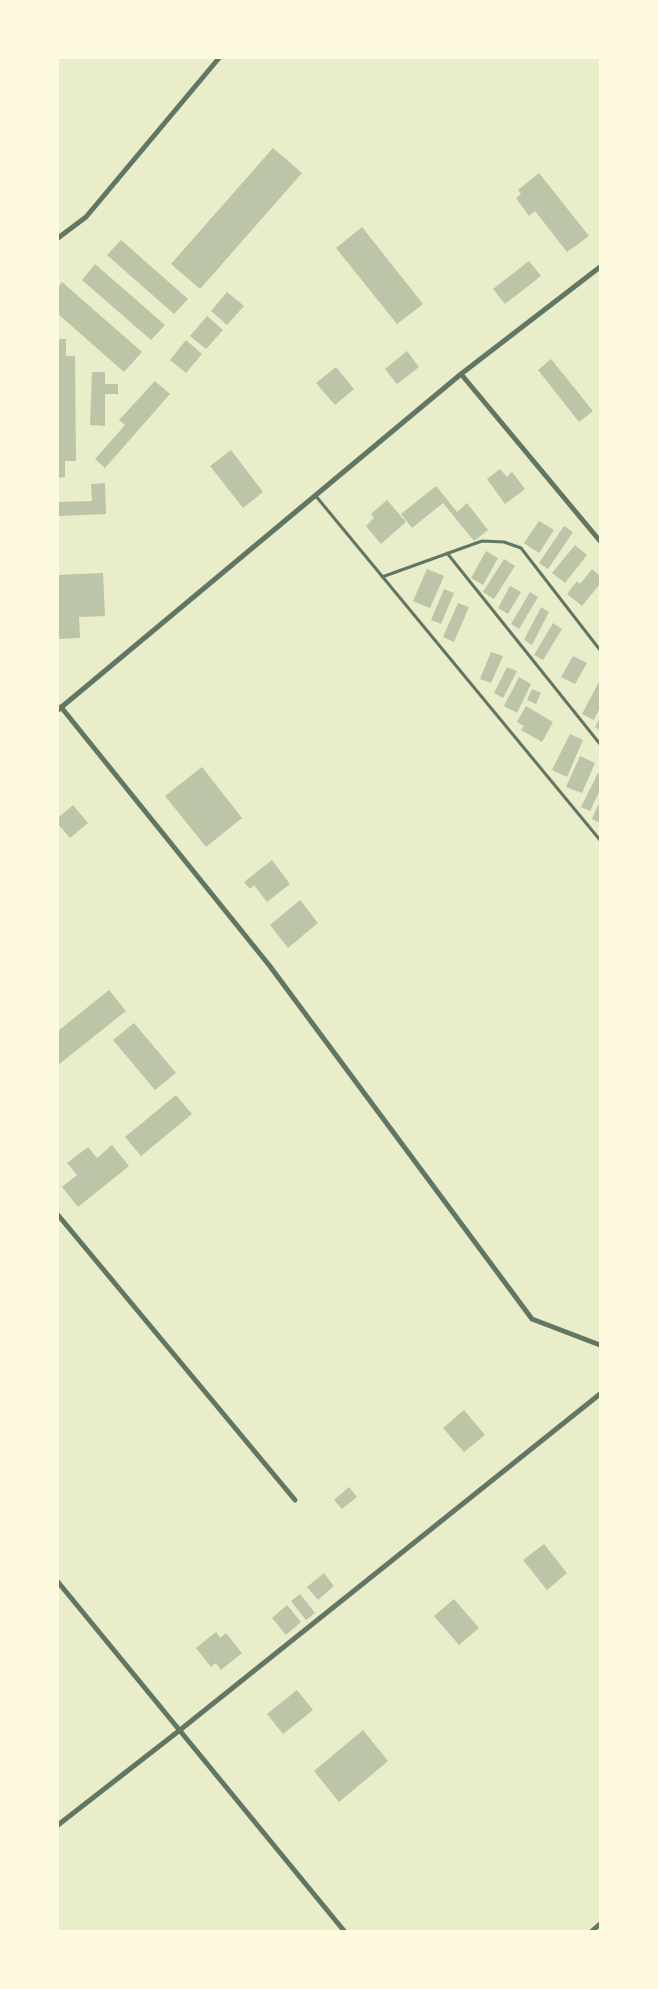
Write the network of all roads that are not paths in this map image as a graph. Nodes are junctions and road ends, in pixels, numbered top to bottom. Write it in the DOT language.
graph roads {
  1 [pos="219,58"];
  2 [pos="58,238"];
  3 [pos="600,267"];
  4 [pos="461,374"];
  5 [pos="314,494"];
  6 [pos="600,541"];
  7 [pos="447,554"];
  8 [pos="382,577"];
  9 [pos="600,650"];
  10 [pos="59,708"];
  11 [pos="600,744"];
  12 [pos="600,840"];
  13 [pos="58,1215"];
  14 [pos="600,1345"];
  15 [pos="600,1394"];
  16 [pos="295,1500"];
  17 [pos="58,1582"];
  18 [pos="180,1730"];
  19 [pos="58,1825"];
  20 [pos="600,1924"];
  21 [pos="345,1932"];
  22 [pos="591,1932"];
  1 -- 2 [label="street"];
  3 -- 4 [label="street"];
  4 -- 5 [label="street"];
  4 -- 6 [label="street"];
  5 -- 8 [label="lane"];
  5 -- 10 [label="street"];
  7 -- 8 [label="lane"];
  7 -- 9 [label="lane"];
  7 -- 11 [label="lane"];
  8 -- 12 [label="lane"];
  10 -- 14 [label="street"];
  13 -- 16 [label="street"];
  15 -- 18 [label="street"];
  17 -- 18 [label="street"];
  18 -- 19 [label="street"];
  18 -- 21 [label="street"];
  20 -- 22 [label="street"];
}
